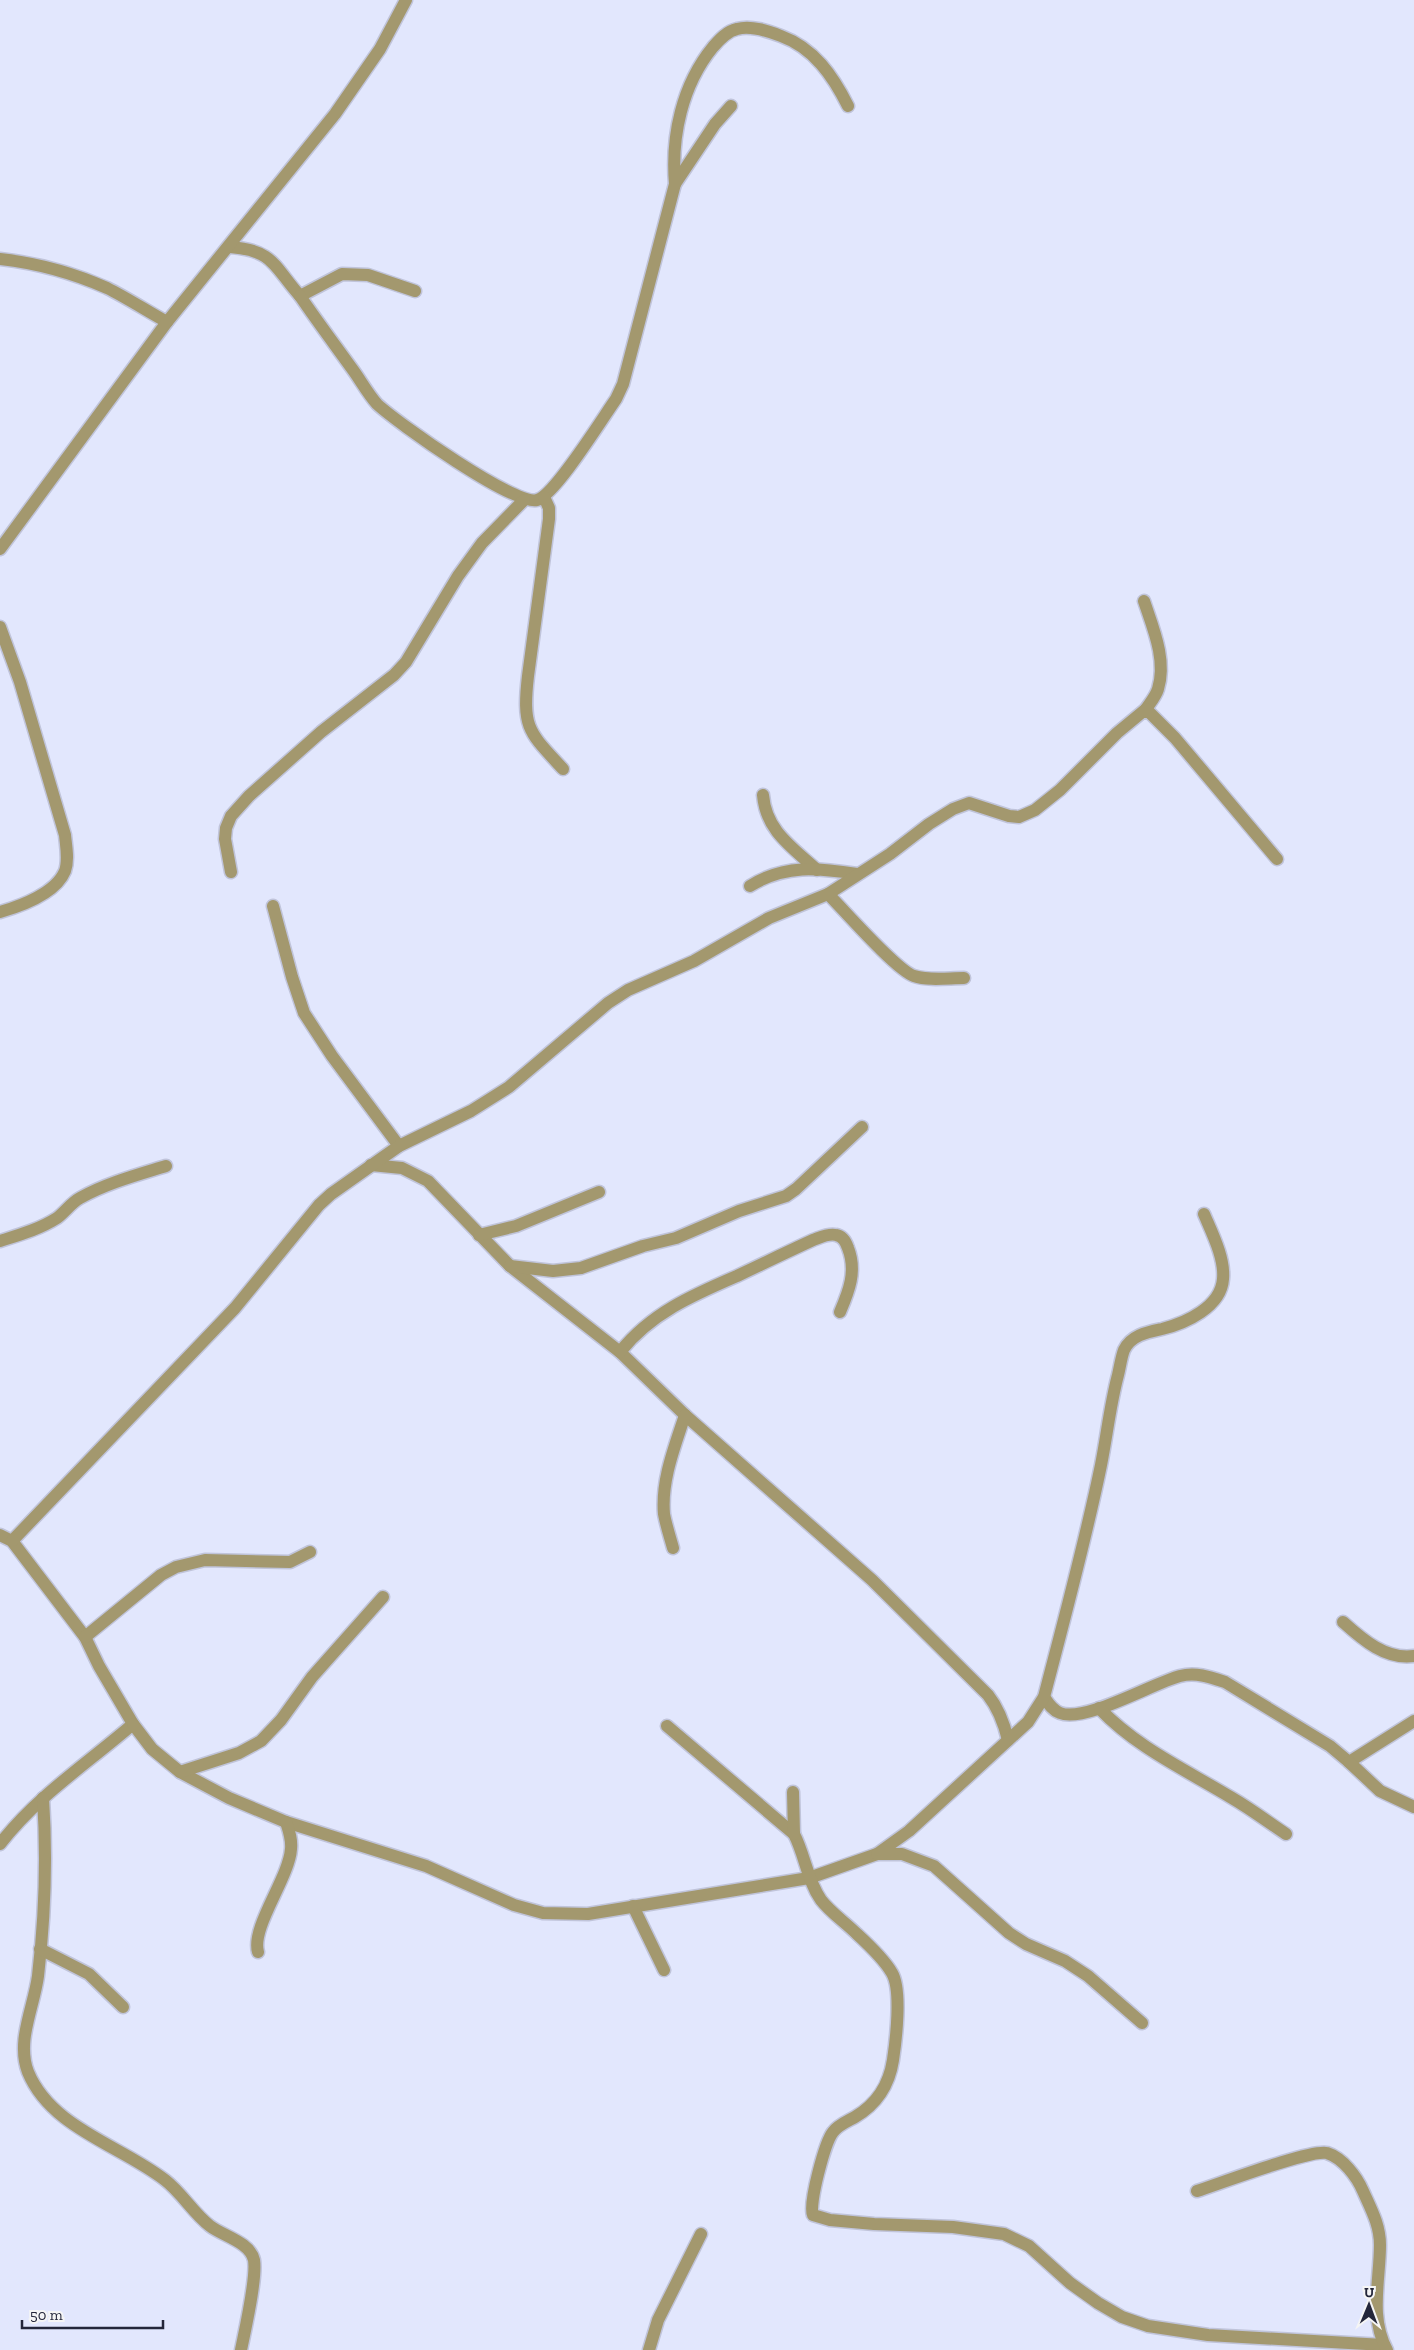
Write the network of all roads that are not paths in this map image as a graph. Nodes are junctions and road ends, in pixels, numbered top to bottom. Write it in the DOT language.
graph roads {
  1 [pos="406,0"];
  2 [pos="731,106"];
  3 [pos="848,106"];
  4 [pos="675,184"];
  5 [pos="230,247"];
  6 [pos="0,259"];
  7 [pos="415,291"];
  8 [pos="300,296"];
  9 [pos="167,322"];
  10 [pos="544,497"];
  11 [pos="524,500"];
  12 [pos="0,549"];
  13 [pos="1144,601"];
  14 [pos="0,627"];
  15 [pos="1146,709"];
  16 [pos="563,769"];
  17 [pos="763,795"];
  18 [pos="1276,859"];
  19 [pos="818,870"];
  20 [pos="231,872"];
  21 [pos="857,874"];
  22 [pos="750,886"];
  23 [pos="828,894"];
  24 [pos="273,906"];
  25 [pos="0,912"];
  26 [pos="964,978"];
  27 [pos="862,1127"];
  28 [pos="399,1146"];
  29 [pos="371,1165"];
  30 [pos="166,1166"];
  31 [pos="599,1192"];
  32 [pos="1204,1214"];
  33 [pos="479,1235"];
  34 [pos="0,1241"];
  35 [pos="510,1266"];
  36 [pos="840,1312"];
  37 [pos="620,1352"];
  38 [pos="685,1414"];
  39 [pos="0,1535"];
  40 [pos="12,1541"];
  41 [pos="673,1548"];
  42 [pos="310,1552"];
  43 [pos="383,1597"];
  44 [pos="1343,1622"];
  45 [pos="85,1637"];
  46 [pos="1414,1656"];
  47 [pos="1044,1697"];
  48 [pos="1099,1708"];
  49 [pos="1414,1721"];
  50 [pos="133,1724"];
  51 [pos="667,1726"];
  52 [pos="1008,1740"];
  53 [pos="1349,1762"];
  54 [pos="180,1772"];
  55 [pos="793,1792"];
  56 [pos="43,1798"];
  57 [pos="1414,1807"];
  58 [pos="286,1822"];
  59 [pos="794,1834"];
  60 [pos="1286,1834"];
  61 [pos="0,1844"];
  62 [pos="877,1854"];
  63 [pos="809,1878"];
  64 [pos="633,1906"];
  65 [pos="40,1948"];
  66 [pos="258,1952"];
  67 [pos="664,1970"];
  68 [pos="123,2007"];
  69 [pos="1142,2023"];
  70 [pos="1196,2191"];
  71 [pos="702,2234"];
  72 [pos="1386,2347"];
  73 [pos="241,2350"];
  74 [pos="649,2350"];
  1 -- 5 [label="street"];
  2 -- 4 [label="street"];
  3 -- 4 [label="street"];
  4 -- 10 [label="street"];
  5 -- 8 [label="street"];
  5 -- 9 [label="street"];
  6 -- 9 [label="street"];
  7 -- 8 [label="street"];
  8 -- 11 [label="street"];
  9 -- 12 [label="street"];
  10 -- 11 [label="street"];
  10 -- 16 [label="street"];
  11 -- 20 [label="street"];
  13 -- 15 [label="street"];
  14 -- 25 [label="street"];
  15 -- 18 [label="street"];
  15 -- 21 [label="street"];
  17 -- 19 [label="street"];
  19 -- 21 [label="street"];
  19 -- 22 [label="street"];
  21 -- 23 [label="street"];
  23 -- 26 [label="street"];
  23 -- 28 [label="street"];
  24 -- 28 [label="street"];
  27 -- 35 [label="street"];
  28 -- 29 [label="street"];
  29 -- 33 [label="street"];
  29 -- 40 [label="street"];
  30 -- 34 [label="street"];
  31 -- 33 [label="street"];
  32 -- 47 [label="street"];
  33 -- 35 [label="street"];
  35 -- 37 [label="street"];
  36 -- 37 [label="street"];
  37 -- 38 [label="street"];
  38 -- 41 [label="street"];
  38 -- 52 [label="street"];
  39 -- 40 [label="street"];
  40 -- 45 [label="street"];
  42 -- 45 [label="street"];
  43 -- 54 [label="street"];
  44 -- 46 [label="street"];
  45 -- 50 [label="street"];
  47 -- 48 [label="street"];
  47 -- 52 [label="street"];
  48 -- 53 [label="street"];
  48 -- 60 [label="street"];
  49 -- 53 [label="street"];
  50 -- 54 [label="street"];
  50 -- 56 [label="street"];
  51 -- 59 [label="street"];
  52 -- 62 [label="street"];
  53 -- 57 [label="street"];
  54 -- 58 [label="street"];
  55 -- 59 [label="street"];
  56 -- 61 [label="street"];
  56 -- 65 [label="street"];
  58 -- 64 [label="street"];
  58 -- 66 [label="street"];
  59 -- 63 [label="street"];
  62 -- 63 [label="street"];
  62 -- 69 [label="street"];
  63 -- 64 [label="street"];
  63 -- 72 [label="street"];
  64 -- 67 [label="street"];
  65 -- 68 [label="street"];
  65 -- 73 [label="street"];
  70 -- 72 [label="street"];
  71 -- 74 [label="street"];
}
